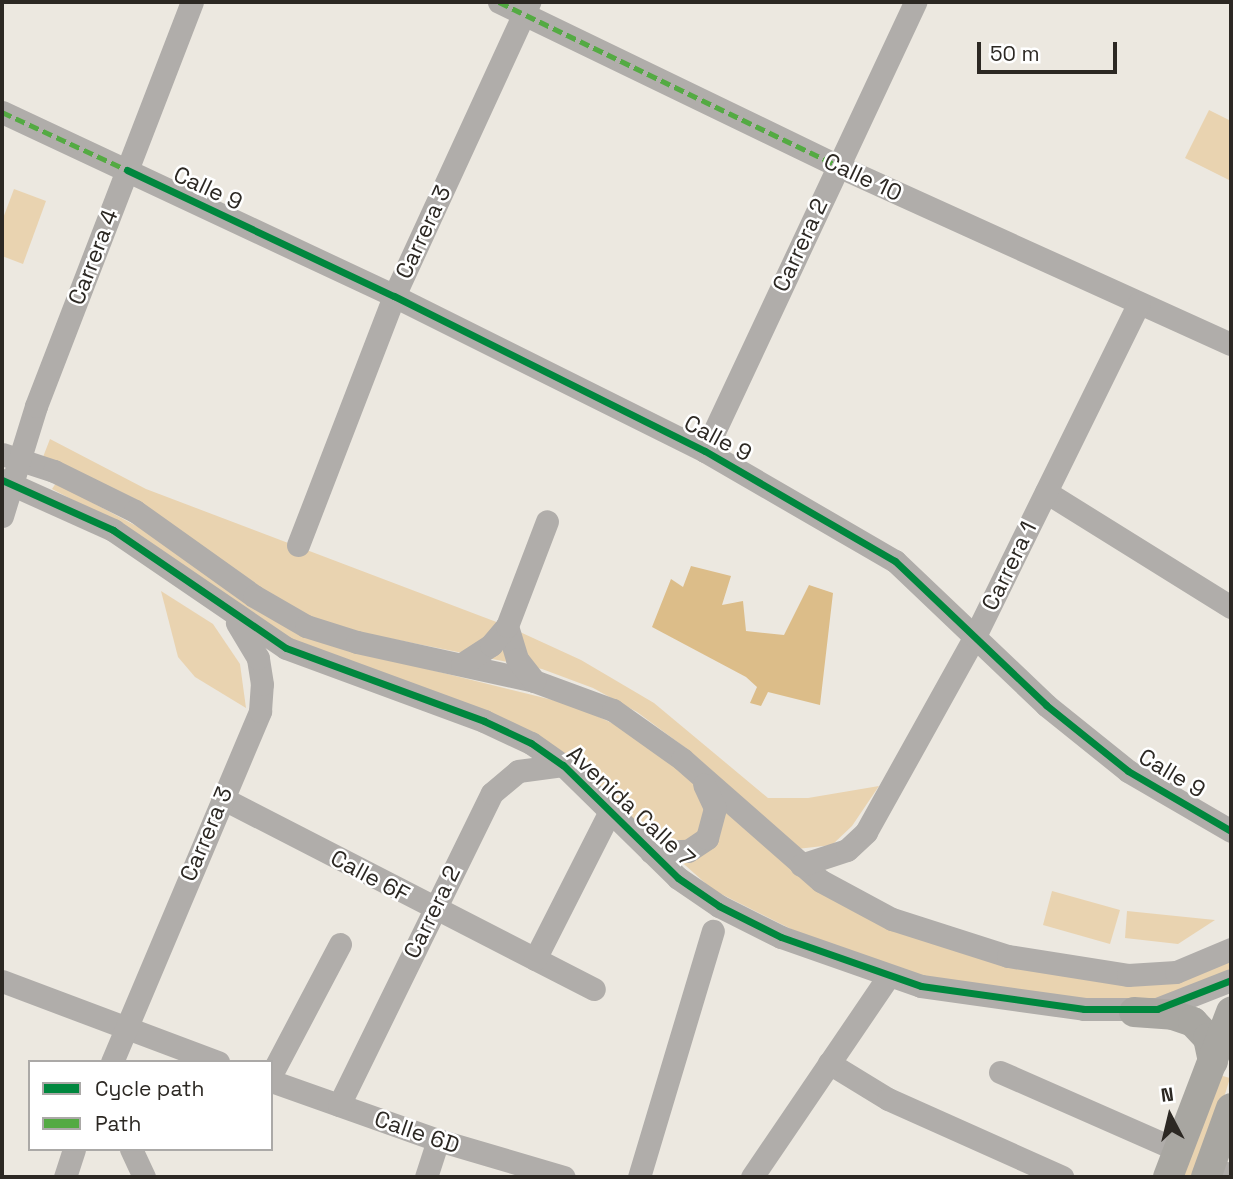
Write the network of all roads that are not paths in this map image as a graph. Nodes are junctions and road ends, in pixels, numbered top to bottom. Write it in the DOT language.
graph roads {
  1 [pos="192,2"];
  2 [pos="499,2"];
  3 [pos="915,2"];
  4 [pos="527,8"];
  5 [pos="2,112"];
  6 [pos="838,166"];
  7 [pos="127,170"];
  8 [pos="394,296"];
  9 [pos="1139,303"];
  10 [pos="1231,344"];
  11 [pos="705,451"];
  12 [pos="12,457"];
  13 [pos="7,481"];
  14 [pos="1046,492"];
  15 [pos="2,516"];
  16 [pos="547,521"];
  17 [pos="298,545"];
  18 [pos="1231,607"];
  19 [pos="225,610"];
  20 [pos="507,626"];
  21 [pos="975,636"];
  22 [pos="462,664"];
  23 [pos="534,681"];
  24 [pos="563,765"];
  25 [pos="695,771"];
  26 [pos="222,798"];
  27 [pos="610,811"];
  28 [pos="1231,831"];
  29 [pos="651,852"];
  30 [pos="800,865"];
  31 [pos="434,909"];
  32 [pos="713,931"];
  33 [pos="340,944"];
  34 [pos="1231,949"];
  35 [pos="535,959"];
  36 [pos="887,978"];
  37 [pos="2,981"];
  38 [pos="1231,981"];
  39 [pos="594,989"];
  40 [pos="1134,1012"];
  41 [pos="1231,1012"];
  42 [pos="123,1028"];
  43 [pos="113,1060"];
  44 [pos="212,1060"];
  45 [pos="1213,1061"];
  46 [pos="829,1063"];
  47 [pos="273,1071"];
  48 [pos="1000,1072"];
  49 [pos="273,1082"];
  50 [pos="339,1105"];
  51 [pos="1231,1108"];
  52 [pos="438,1140"];
  53 [pos="73,1151"];
  54 [pos="132,1151"];
  55 [pos="1174,1164"];
  56 [pos="1216,1173"];
  57 [pos="65,1177"];
  58 [pos="144,1177"];
  59 [pos="426,1177"];
  60 [pos="564,1177"];
  61 [pos="639,1177"];
  62 [pos="752,1177"];
  63 [pos="1062,1177"];
  1 -- 7 [label="street, Carrera 4"];
  2 -- 4 [label="street, Calle 10"];
  3 -- 6 [label="street, Carrera 2"];
  4 -- 6 [label="street, Calle 10"];
  4 -- 8 [label="street, Carrera 3"];
  5 -- 7 [label="street, Calle 9"];
  6 -- 9 [label="street, Calle 10"];
  6 -- 11 [label="street, Carrera 2"];
  7 -- 8 [label="street, Calle 9"];
  7 -- 12 [label="street, Carrera 4"];
  8 -- 11 [label="street, Calle 9"];
  8 -- 17 [label="street, Carrera 3"];
  9 -- 10 [label="street, Calle 10"];
  9 -- 14 [label="street, Carrera 1"];
  11 -- 21 [label="street, Calle 9"];
  12 -- 13 [label="street, Carrera 4"];
  12 -- 22 [label="street"];
  13 -- 15 [label="street, Carrera 4"];
  13 -- 19 [label="street, Avenida Calle 7"];
  14 -- 18 [label="street"];
  14 -- 21 [label="street, Carrera 1"];
  16 -- 20 [label="street"];
  19 -- 24 [label="street, Avenida Calle 7"];
  19 -- 26 [label="street, Carrera 3"];
  20 -- 22 [label="street"];
  20 -- 23 [label="street"];
  21 -- 28 [label="street, Calle 9"];
  21 -- 30 [label="street, Carrera 1"];
  22 -- 23 [label="street"];
  23 -- 25 [label="street"];
  24 -- 27 [label="street, Avenida Calle 7"];
  24 -- 31 [label="street, Carrera 2"];
  25 -- 29 [label="street"];
  25 -- 30 [label="street"];
  26 -- 31 [label="street, Calle 6F"];
  26 -- 42 [label="street, Carrera 3"];
  27 -- 29 [label="street, Avenida Calle 7"];
  27 -- 35 [label="street"];
  29 -- 36 [label="street, Avenida Calle 7"];
  30 -- 34 [label="street"];
  31 -- 35 [label="street, Calle 6F"];
  31 -- 50 [label="street, Carrera 2"];
  32 -- 61 [label="street"];
  33 -- 47 [label="street"];
  35 -- 39 [label="street, Calle 6F"];
  36 -- 40 [label="street, Avenida Calle 7"];
  36 -- 46 [label="street"];
  37 -- 42 [label="street"];
  38 -- 40 [label="street, Avenida Calle 7"];
  40 -- 45 [label="main road"];
  41 -- 45 [label="main road"];
  42 -- 43 [label="street, Carrera 3"];
  42 -- 44 [label="street"];
  45 -- 55 [label="main road"];
  46 -- 62 [label="street"];
  46 -- 63 [label="street"];
  48 -- 55 [label="street"];
  49 -- 50 [label="street, Calle 6D"];
  50 -- 52 [label="street, Calle 6D"];
  51 -- 56 [label="main road"];
  52 -- 59 [label="street"];
  52 -- 60 [label="street, Calle 6D"];
  53 -- 57 [label="street"];
  54 -- 58 [label="street"];
}
